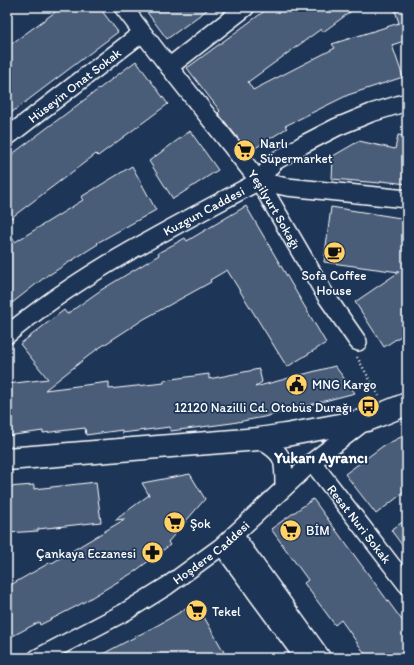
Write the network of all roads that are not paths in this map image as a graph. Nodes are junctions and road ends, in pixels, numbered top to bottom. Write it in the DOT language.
graph roads {
  1 [pos="123,7"];
  2 [pos="246,7"];
  3 [pos="142,34"];
  4 [pos="168,67"];
  5 [pos="407,102"];
  6 [pos="7,137"];
  7 [pos="259,181"];
  8 [pos="407,199"];
  9 [pos="7,335"];
  10 [pos="357,348"];
  11 [pos="398,408"];
  12 [pos="367,420"];
  13 [pos="259,439"];
  14 [pos="7,460"];
  15 [pos="312,462"];
  16 [pos="284,488"];
  17 [pos="228,541"];
  18 [pos="407,585"];
  19 [pos="37,658"];
  20 [pos="304,658"];
  21 [pos="322,658"];
  1 -- 3 [label="street, Yeşilyurt Sokağı"];
  2 -- 4 [label="street"];
  3 -- 4 [label="street, Yeşilyurt Sokağı"];
  3 -- 6 [label="street, Hüseyin Onat Sokak"];
  4 -- 7 [label="street, Yeşilyurt Sokağı"];
  5 -- 7 [label="street, Kuzgun Caddesi"];
  7 -- 8 [label="street"];
  7 -- 9 [label="street, Kuzgun Caddesi"];
  7 -- 10 [label="street, Yeşilyurt Sokağı"];
  11 -- 12 [label="main road"];
  12 -- 13 [label="main road"];
  12 -- 15 [label="street, Hoşdere Caddesi"];
  13 -- 14 [label="main road"];
  13 -- 16 [label="street"];
  15 -- 16 [label="street, Hoşdere Caddesi"];
  15 -- 18 [label="street, Resat Nuri Sokak"];
  16 -- 17 [label="street, Hoşdere Caddesi"];
  17 -- 19 [label="street, Hoşdere Caddesi"];
  17 -- 20 [label="street"];
  17 -- 21 [label="street"];
}
